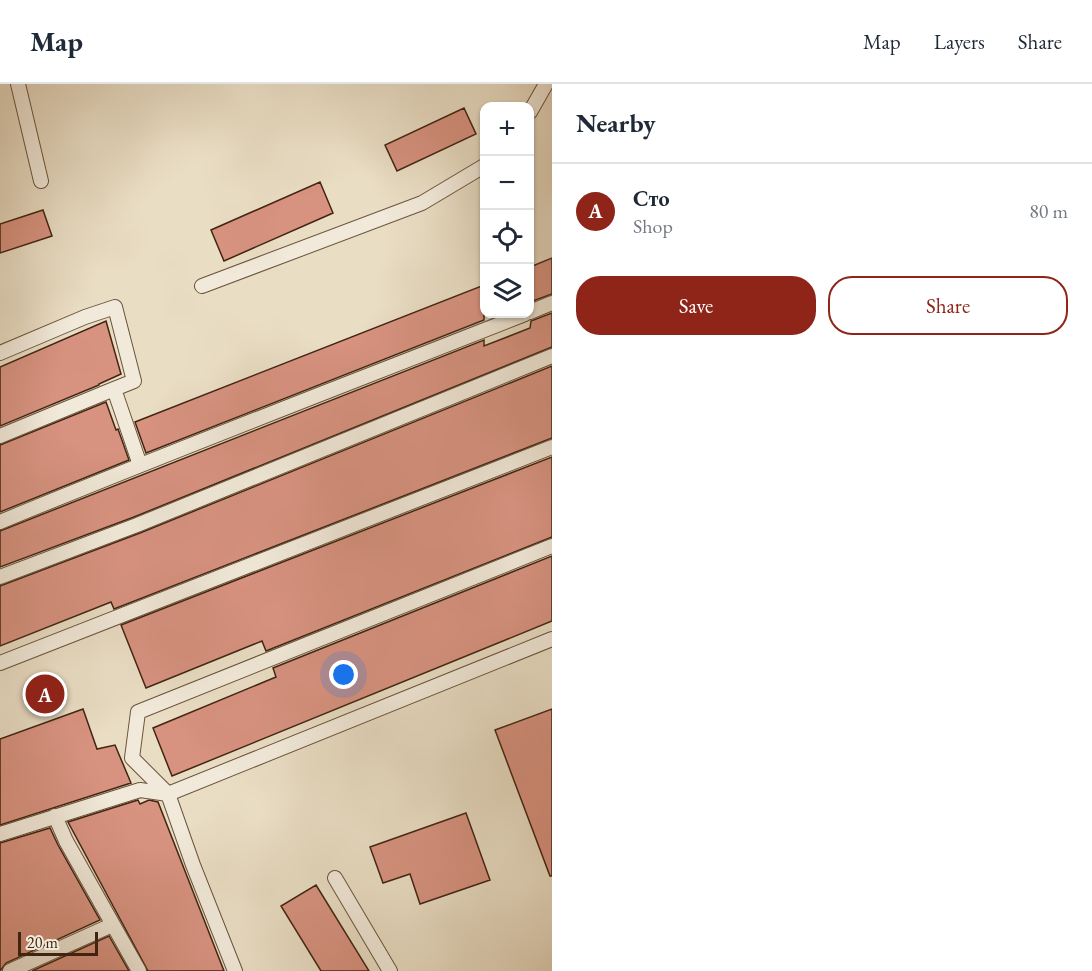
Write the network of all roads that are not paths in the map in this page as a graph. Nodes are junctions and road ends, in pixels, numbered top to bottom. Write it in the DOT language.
graph roads {
  1 [pos="18,84"];
  2 [pos="546,84"];
  3 [pos="534,105"];
  4 [pos="480,168"];
  5 [pos="41,181"];
  6 [pos="202,286"];
  7 [pos="552,303"];
  8 [pos="534,310"];
  9 [pos="515,318"];
  10 [pos="0,353"];
  11 [pos="552,356"];
  12 [pos="114,389"];
  13 [pos="0,436"];
  14 [pos="552,447"];
  15 [pos="140,465"];
  16 [pos="0,522"];
  17 [pos="552,546"];
  18 [pos="0,577"];
  19 [pos="552,639"];
  20 [pos="0,663"];
  21 [pos="168,794"];
  22 [pos="55,816"];
  23 [pos="0,834"];
  24 [pos="335,878"];
  25 [pos="112,925"];
  26 [pos="10,971"];
  27 [pos="139,971"];
  28 [pos="235,971"];
  29 [pos="390,971"];
  1 -- 5 [label="lane"];
  2 -- 3 [label="lane"];
  4 -- 6 [label="lane"];
  7 -- 8 [label="lane"];
  9 -- 15 [label="lane"];
  10 -- 12 [label="lane"];
  11 -- 18 [label="lane"];
  12 -- 13 [label="lane"];
  12 -- 15 [label="lane"];
  14 -- 20 [label="lane"];
  15 -- 16 [label="lane"];
  17 -- 21 [label="lane"];
  19 -- 21 [label="lane"];
  21 -- 22 [label="lane"];
  21 -- 28 [label="lane"];
  22 -- 23 [label="lane"];
  22 -- 25 [label="lane"];
  24 -- 29 [label="lane"];
  25 -- 26 [label="lane"];
  25 -- 27 [label="lane"];
}
